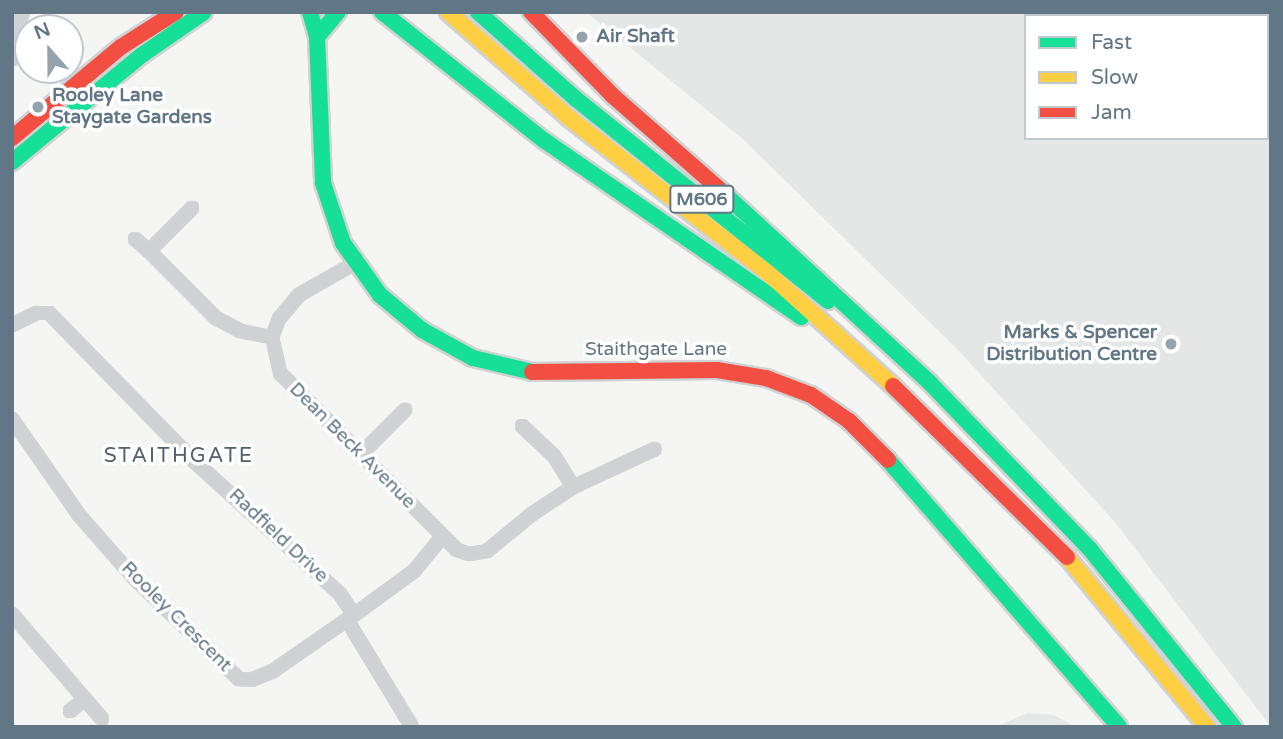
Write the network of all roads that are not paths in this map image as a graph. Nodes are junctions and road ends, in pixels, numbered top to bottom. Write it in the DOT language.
graph roads {
  1 [pos="23,12"];
  2 [pos="176,12"];
  3 [pos="204,12"];
  4 [pos="310,12"];
  5 [pos="338,12"];
  6 [pos="382,12"];
  7 [pos="448,12"];
  8 [pos="478,12"];
  9 [pos="531,12"];
  10 [pos="317,37"];
  11 [pos="12,59"];
  12 [pos="12,138"];
  13 [pos="12,162"];
  14 [pos="192,208"];
  15 [pos="135,239"];
  16 [pos="149,251"];
  17 [pos="355,263"];
  18 [pos="12,325"];
  19 [pos="272,337"];
  20 [pos="843,344"];
  21 [pos="930,383"];
  22 [pos="405,410"];
  23 [pos="12,419"];
  24 [pos="522,426"];
  25 [pos="655,449"];
  26 [pos="362,453"];
  27 [pos="573,487"];
  28 [pos="442,537"];
  29 [pos="13,616"];
  30 [pos="350,617"];
  31 [pos="85,699"];
  32 [pos="71,711"];
  33 [pos="102,719"];
  34 [pos="412,727"];
  35 [pos="1119,727"];
  36 [pos="1207,727"];
  37 [pos="1234,727"];
  1 -- 11 [label="street"];
  2 -- 12 [label="main road"];
  3 -- 13 [label="main road"];
  4 -- 10 [label="main road, Staithgate Lane"];
  5 -- 10 [label="main road"];
  6 -- 20 [label="main road, M606"];
  7 -- 20 [label="main road, M606"];
  8 -- 21 [label="main road, M606"];
  9 -- 21 [label="main road, M606"];
  10 -- 17 [label="main road, Staithgate Lane"];
  14 -- 16 [label="street"];
  15 -- 16 [label="street"];
  16 -- 19 [label="street"];
  17 -- 19 [label="street"];
  17 -- 35 [label="main road, Staithgate Lane"];
  18 -- 30 [label="street, Radfield Drive"];
  19 -- 26 [label="street, Dean Beck Avenue"];
  20 -- 36 [label="main road, M606"];
  21 -- 37 [label="main road, M606"];
  22 -- 26 [label="street"];
  23 -- 30 [label="street, Rooley Crescent"];
  24 -- 27 [label="street"];
  25 -- 27 [label="street, Dean Beck Avenue"];
  26 -- 28 [label="street, Dean Beck Avenue"];
  27 -- 28 [label="street, Dean Beck Avenue"];
  28 -- 30 [label="street, Rooley Crescent"];
  29 -- 31 [label="street"];
  30 -- 34 [label="street, Radfield Drive"];
  31 -- 32 [label="street"];
  31 -- 33 [label="street"];
}
